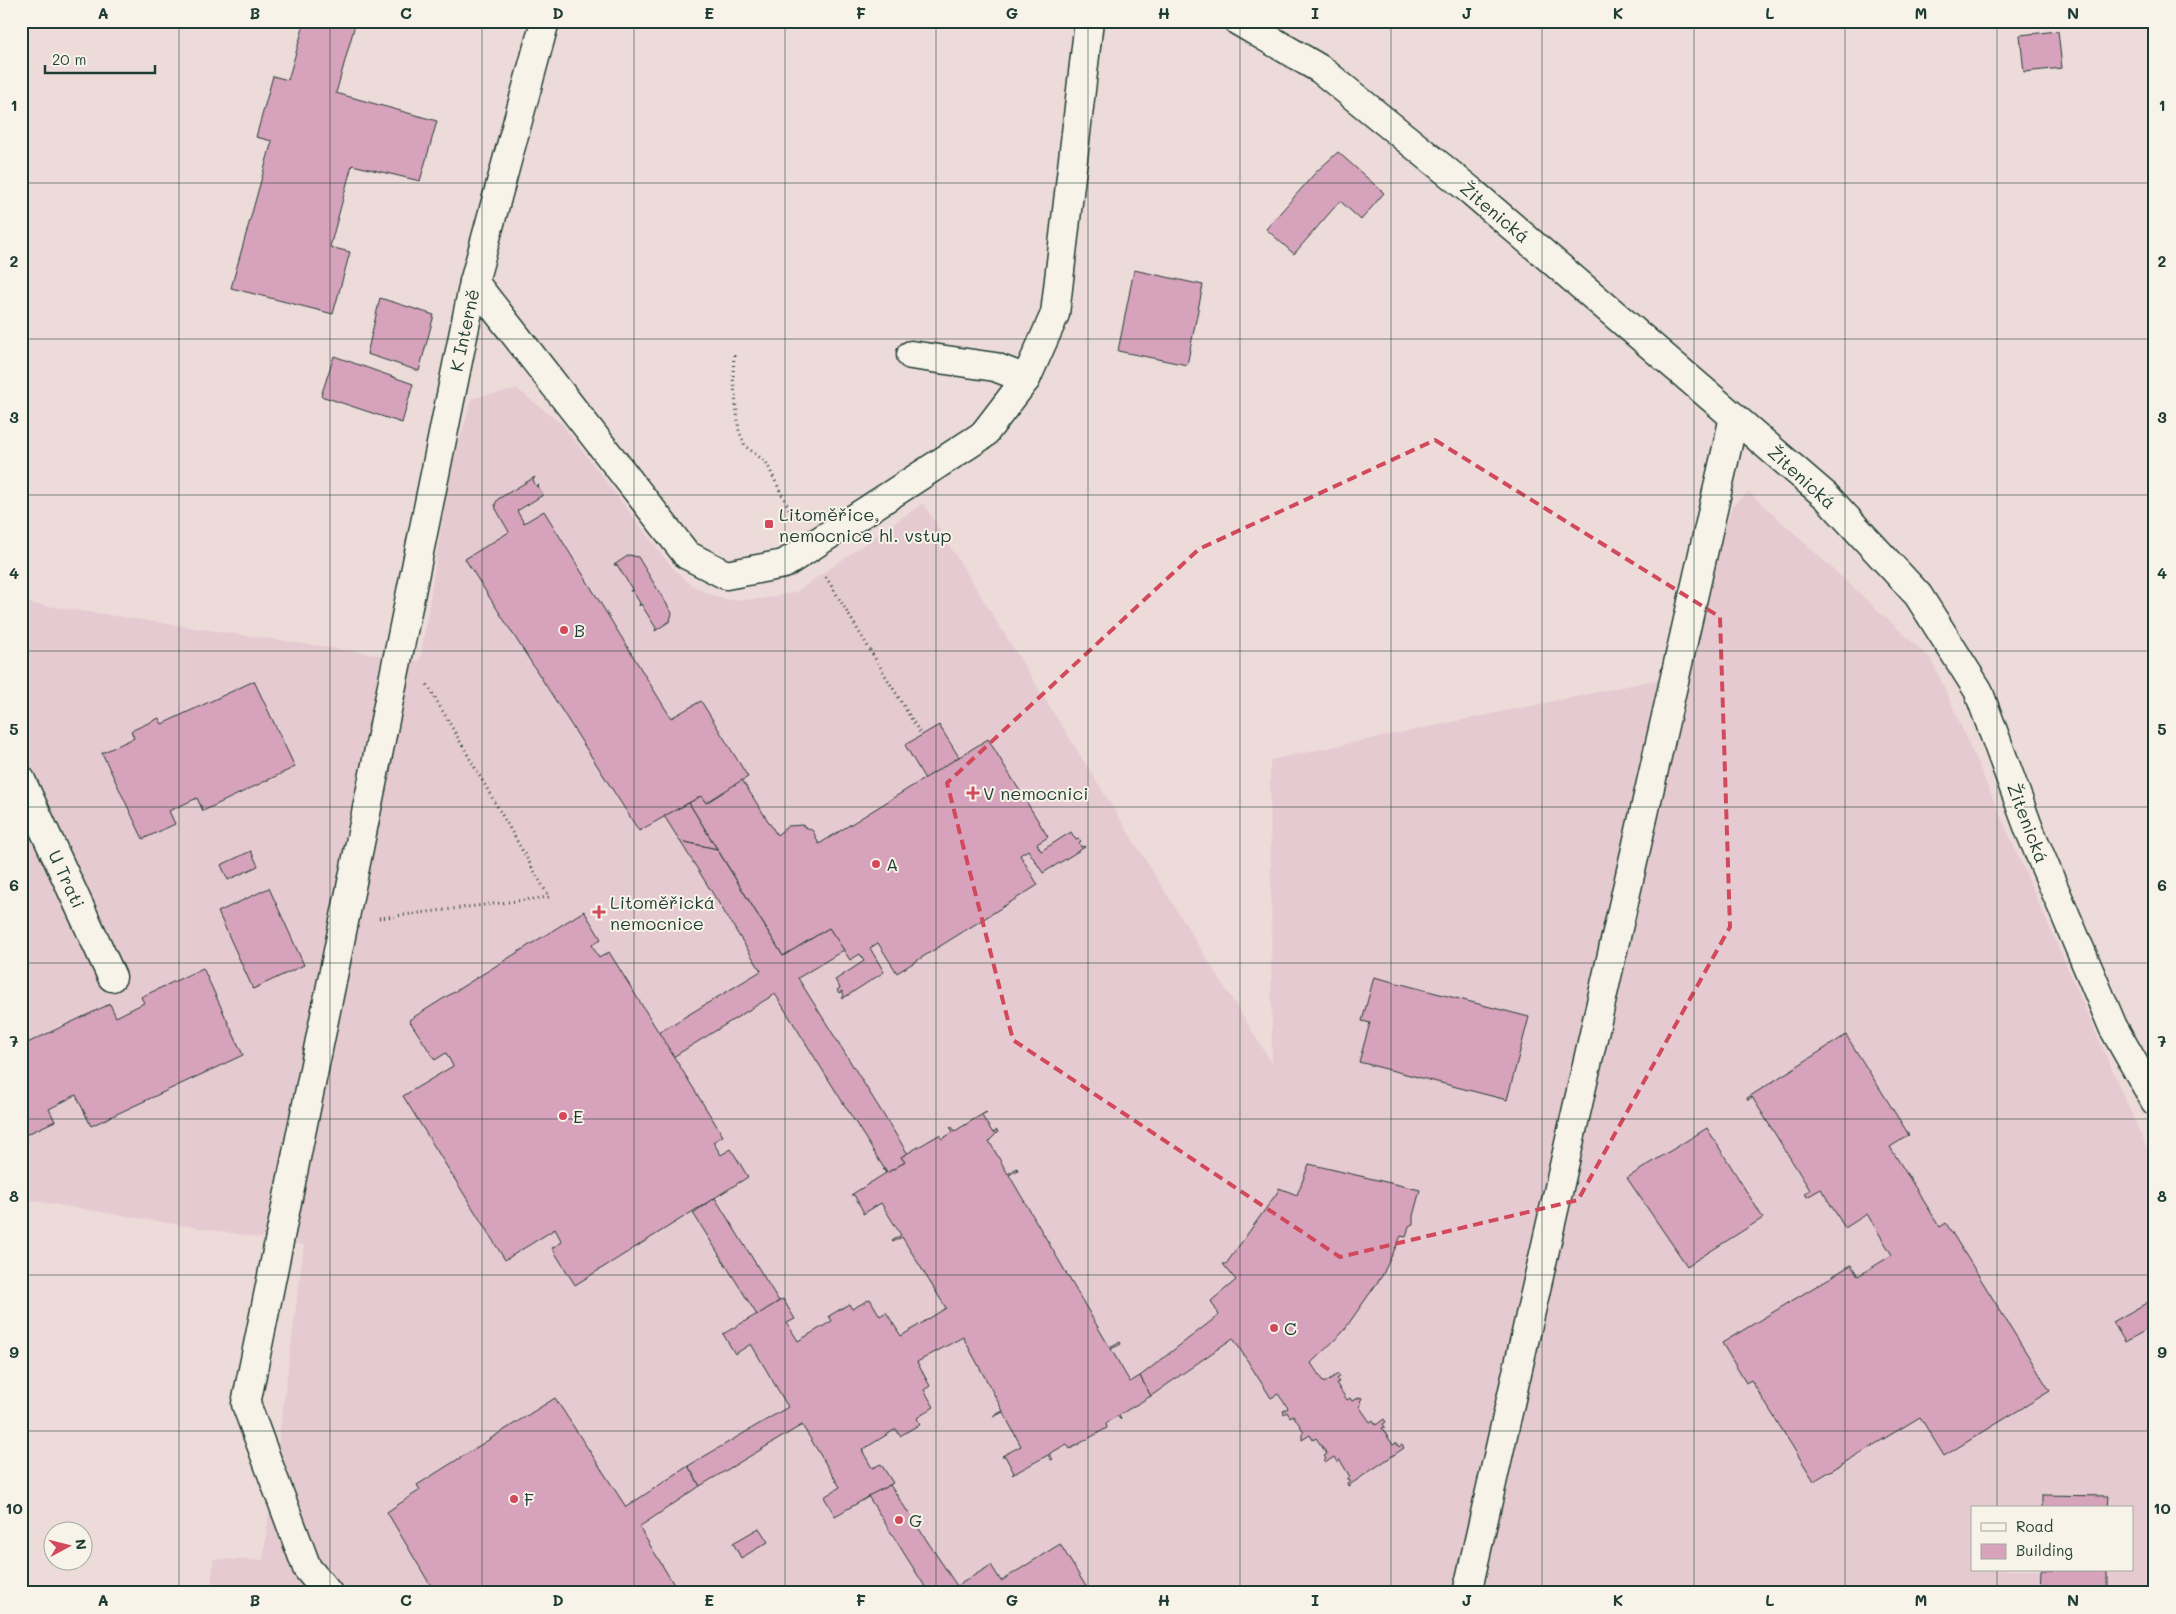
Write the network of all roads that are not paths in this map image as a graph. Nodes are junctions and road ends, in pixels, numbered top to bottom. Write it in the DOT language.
graph roads {
  1 [pos="545,21"];
  2 [pos="1089,21"];
  3 [pos="1238,21"];
  4 [pos="474,282"];
  5 [pos="911,355"];
  6 [pos="1026,379"];
  7 [pos="1734,417"];
  8 [pos="21,780"];
  9 [pos="112,978"];
  10 [pos="2155,1101"];
  11 [pos="328,1593"];
  12 [pos="1467,1593"];
  1 -- 4 [label="street, K Interně"];
  2 -- 6 [label="street"];
  3 -- 7 [label="street, Žitenická"];
  4 -- 6 [label="street"];
  4 -- 11 [label="street, K Interně"];
  5 -- 6 [label="street"];
  7 -- 10 [label="street, Žitenická"];
  7 -- 12 [label="street"];
  8 -- 9 [label="street, U Trati"];
}
